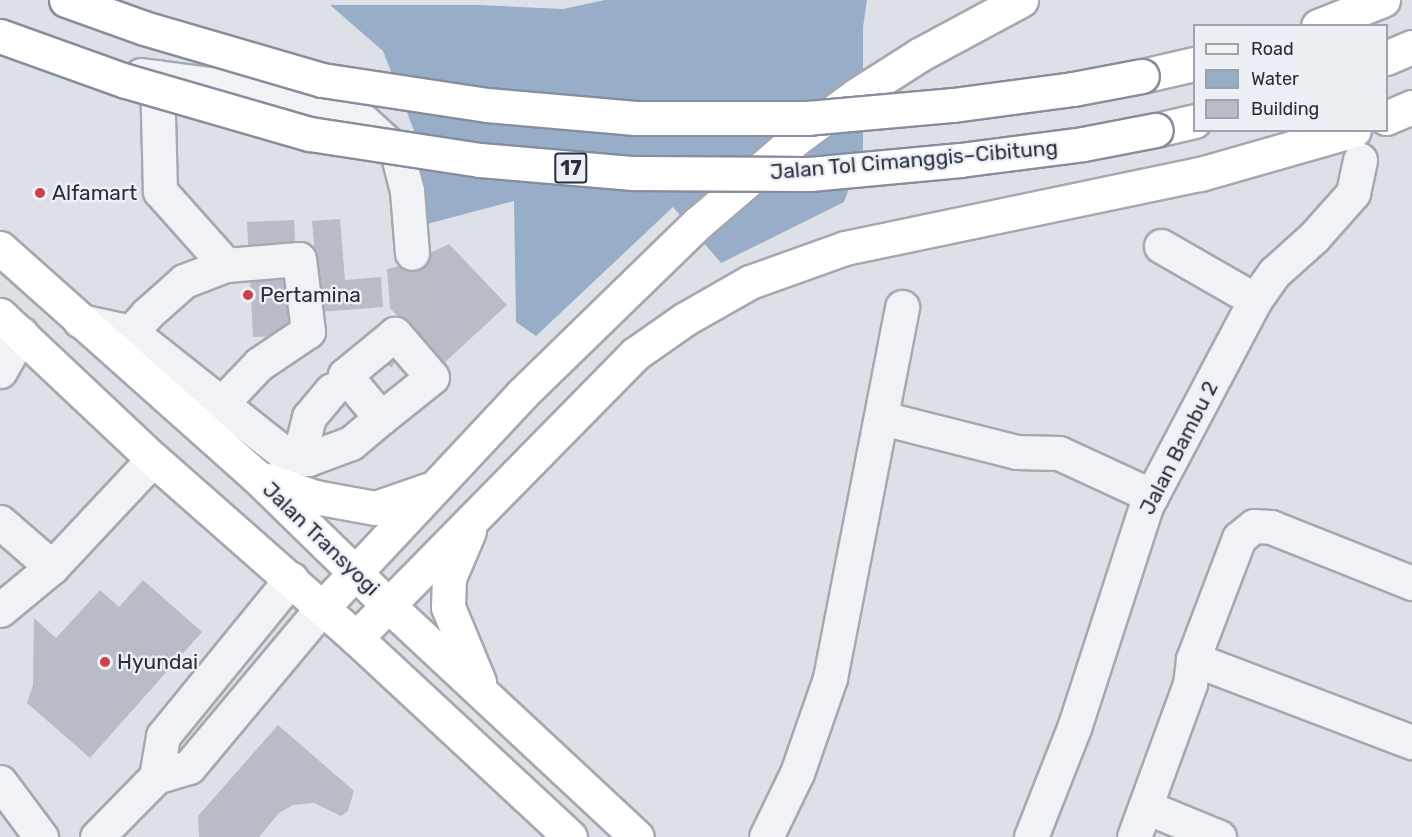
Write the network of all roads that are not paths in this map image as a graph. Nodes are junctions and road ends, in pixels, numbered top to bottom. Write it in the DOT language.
graph roads {
  1 [pos="66,0"];
  2 [pos="1021,0"];
  3 [pos="1383,0"];
  4 [pos="1323,24"];
  5 [pos="0,31"];
  6 [pos="0,36"];
  7 [pos="1412,47"];
  8 [pos="1388,57"];
  9 [pos="1193,64"];
  10 [pos="157,77"];
  11 [pos="1412,107"];
  12 [pos="1388,117"];
  13 [pos="1193,121"];
  14 [pos="1357,145"];
  15 [pos="1161,246"];
  16 [pos="0,248"];
  17 [pos="412,253"];
  18 [pos="226,265"];
  19 [pos="1255,300"];
  20 [pos="902,307"];
  21 [pos="80,321"];
  22 [pos="11,325"];
  23 [pos="131,332"];
  24 [pos="0,371"];
  25 [pos="332,390"];
  26 [pos="221,404"];
  27 [pos="381,418"];
  28 [pos="882,418"];
  29 [pos="153,459"];
  30 [pos="308,459"];
  31 [pos="257,477"];
  32 [pos="433,488"];
  33 [pos="1152,496"];
  34 [pos="476,515"];
  35 [pos="0,522"];
  36 [pos="52,567"];
  37 [pos="354,571"];
  38 [pos="291,579"];
  39 [pos="1412,584"];
  40 [pos="388,604"];
  41 [pos="322,608"];
  42 [pos="0,610"];
  43 [pos="356,639"];
  44 [pos="1193,659"];
  45 [pos="484,693"];
  46 [pos="1412,742"];
  47 [pos="156,777"];
  48 [pos="0,782"];
  49 [pos="1146,807"];
  50 [pos="41,837"];
  51 [pos="97,837"];
  52 [pos="570,837"];
  53 [pos="637,837"];
  54 [pos="766,837"];
  55 [pos="1031,837"];
  56 [pos="1134,837"];
  57 [pos="1219,837"];
  1 -- 9 [label="highway, bridge"];
  2 -- 32 [label="highway, bridge"];
  3 -- 4 [label="highway"];
  5 -- 10 [label="street"];
  6 -- 13 [label="highway, Jalan Tol Cimanggis–Cibitung / 17, bridge"];
  7 -- 8 [label="highway"];
  10 -- 17 [label="street"];
  10 -- 18 [label="street"];
  11 -- 12 [label="highway"];
  14 -- 19 [label="street, Jalan Bambu 2"];
  14 -- 34 [label="highway"];
  15 -- 19 [label="street"];
  16 -- 21 [label="highway, Jalan Transyogi"];
  18 -- 23 [label="street"];
  18 -- 26 [label="street"];
  19 -- 33 [label="street, Jalan Bambu 2"];
  20 -- 28 [label="street"];
  21 -- 23 [label="street"];
  21 -- 31 [label="highway, Jalan Transyogi"];
  22 -- 24 [label="street"];
  22 -- 29 [label="highway"];
  23 -- 26 [label="street"];
  25 -- 30 [label="street"];
  26 -- 30 [label="street"];
  27 -- 30 [label="street"];
  28 -- 33 [label="street"];
  28 -- 54 [label="street"];
  29 -- 36 [label="street"];
  29 -- 38 [label="highway"];
  31 -- 32 [label="highway"];
  31 -- 37 [label="highway, Jalan Transyogi"];
  32 -- 37 [label="highway"];
  33 -- 55 [label="street, Jalan Bambu 2"];
  34 -- 40 [label="highway"];
  34 -- 45 [label="highway"];
  35 -- 36 [label="street"];
  36 -- 42 [label="street"];
  37 -- 40 [label="highway, Jalan Transyogi"];
  37 -- 41 [label="highway"];
  38 -- 41 [label="highway"];
  38 -- 47 [label="street"];
  39 -- 44 [label="street"];
  40 -- 43 [label="highway"];
  40 -- 45 [label="highway, Jalan Transyogi"];
  41 -- 43 [label="highway"];
  41 -- 47 [label="street"];
  43 -- 52 [label="highway"];
  44 -- 46 [label="street"];
  44 -- 49 [label="street"];
  45 -- 53 [label="highway, Jalan Transyogi"];
  47 -- 51 [label="street"];
  48 -- 50 [label="street"];
  49 -- 56 [label="street"];
  49 -- 57 [label="street"];
}
